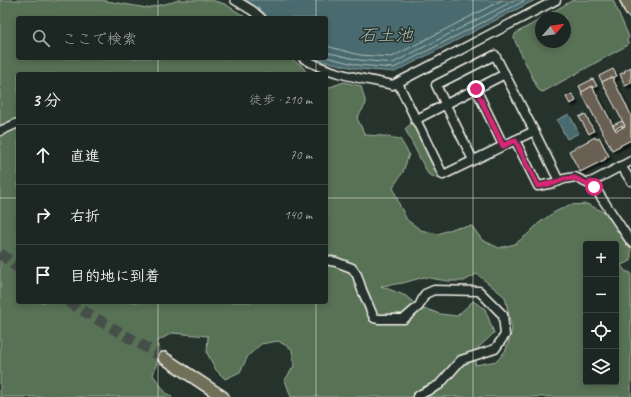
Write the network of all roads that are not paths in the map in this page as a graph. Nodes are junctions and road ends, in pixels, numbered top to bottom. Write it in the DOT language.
graph roads {
  1 [pos="235,0"];
  2 [pos="556,0"];
  3 [pos="626,0"];
  4 [pos="631,11"];
  5 [pos="259,16"];
  6 [pos="307,60"];
  7 [pos="505,74"];
  8 [pos="398,83"];
  9 [pos="476,89"];
  10 [pos="446,104"];
  11 [pos="415,120"];
  12 [pos="16,124"];
  13 [pos="534,130"];
  14 [pos="0,131"];
  15 [pos="515,140"];
  16 [pos="503,146"];
  17 [pos="473,160"];
  18 [pos="631,161"];
  19 [pos="621,166"];
  20 [pos="559,181"];
  21 [pos="631,181"];
  22 [pos="591,182"];
  23 [pos="631,242"];
  24 [pos="328,260"];
  25 [pos="164,358"];
  26 [pos="223,397"];
  27 [pos="417,397"];
  1 -- 5 [label="street"];
  2 -- 8 [label="street"];
  3 -- 4 [label="main road"];
  6 -- 8 [label="street"];
  7 -- 9 [label="street"];
  7 -- 10 [label="street"];
  7 -- 13 [label="street"];
  8 -- 11 [label="street"];
  9 -- 10 [label="street"];
  9 -- 16 [label="street"];
  10 -- 11 [label="street"];
  10 -- 17 [label="street"];
  11 -- 17 [label="street"];
  12 -- 14 [label="street"];
  13 -- 15 [label="street"];
  13 -- 20 [label="street"];
  15 -- 16 [label="street"];
  15 -- 20 [label="street"];
  16 -- 17 [label="street"];
  18 -- 19 [label="street"];
  19 -- 21 [label="street"];
  19 -- 22 [label="street"];
  20 -- 22 [label="street"];
  22 -- 23 [label="street"];
  24 -- 27 [label="street"];
  25 -- 26 [label="main road"];
}
